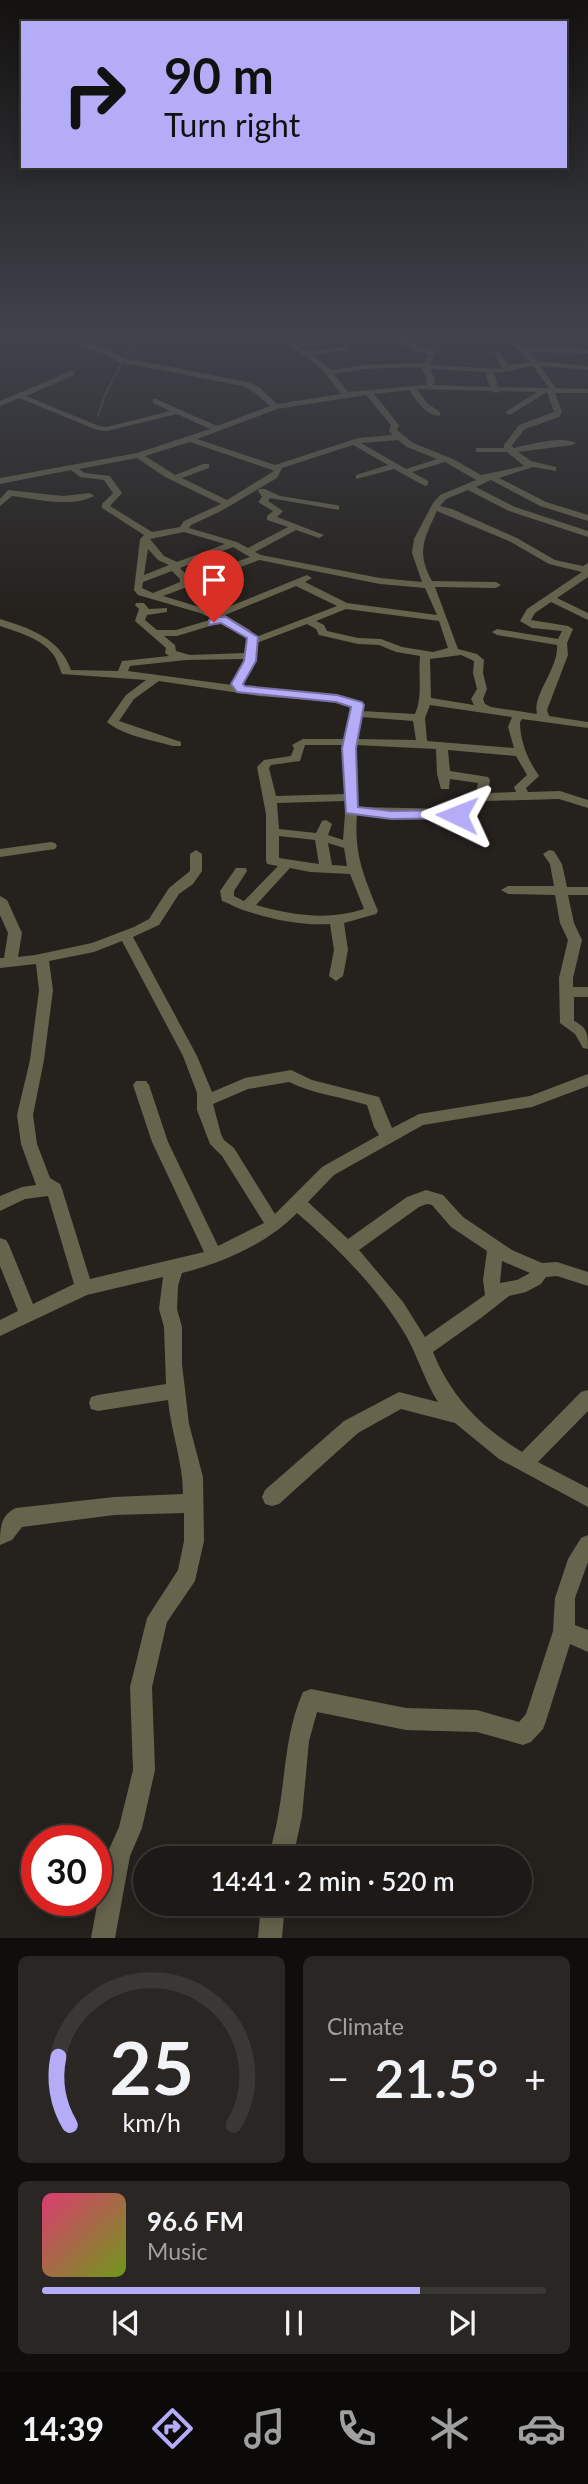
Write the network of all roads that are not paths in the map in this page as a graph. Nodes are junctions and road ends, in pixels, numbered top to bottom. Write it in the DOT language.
graph roads {
  1 [pos="96,427"];
  2 [pos="113,427"];
  3 [pos="394,427"];
  4 [pos="522,427"];
  5 [pos="215,428"];
  6 [pos="400,437"];
  7 [pos="190,439"];
  8 [pos="354,442"];
  9 [pos="572,443"];
  10 [pos="479,450"];
  11 [pos="509,451"];
  12 [pos="138,455"];
  13 [pos="445,459"];
  14 [pos="528,463"];
  15 [pos="206,466"];
  16 [pos="395,467"];
  17 [pos="275,468"];
  18 [pos="553,469"];
  19 [pos="69,470"];
  20 [pos="407,471"];
  21 [pos="359,477"];
  22 [pos="491,477"];
  23 [pos="176,478"];
  24 [pos="57,480"];
  25 [pos="0,481"];
  26 [pos="425,482"];
  27 [pos="257,484"];
  28 [pos="468,486"];
  29 [pos="265,492"];
  30 [pos="90,496"];
  31 [pos="2,498"];
  32 [pos="296,500"];
  33 [pos="227,502"];
  34 [pos="336,508"];
  35 [pos="435,508"];
  36 [pos="279,511"];
  37 [pos="588,518"];
  38 [pos="295,527"];
  39 [pos="184,529"];
  40 [pos="588,534"];
  41 [pos="319,535"];
  42 [pos="147,537"];
  43 [pos="234,544"];
  44 [pos="247,552"];
  45 [pos="258,557"];
  46 [pos="175,565"];
  47 [pos="318,568"];
  48 [pos="587,568"];
  49 [pos="139,580"];
  50 [pos="185,583"];
  51 [pos="298,583"];
  52 [pos="428,584"];
  53 [pos="496,585"];
  54 [pos="153,597"];
  55 [pos="550,598"];
  56 [pos="345,606"];
  57 [pos="163,610"];
  58 [pos="218,617"];
  59 [pos="588,617"];
  60 [pos="443,619"];
  61 [pos="308,620"];
  62 [pos="0,622"];
  63 [pos="497,632"];
  64 [pos="158,633"];
  65 [pos="254,641"];
  66 [pos="562,643"];
  67 [pos="451,651"];
  68 [pos="433,655"];
  69 [pos="251,656"];
  70 [pos="190,658"];
  71 [pos="122,674"];
  72 [pos="156,678"];
  73 [pos="241,690"];
  74 [pos="426,701"];
  75 [pos="487,709"];
  76 [pos="356,713"];
  77 [pos="519,715"];
  78 [pos="419,718"];
  79 [pos="545,719"];
  80 [pos="588,725"];
  81 [pos="349,742"];
  82 [pos="177,744"];
  83 [pos="423,745"];
  84 [pos="442,745"];
  85 [pos="522,754"];
  86 [pos="352,797"];
  87 [pos="481,797"];
  88 [pos="524,797"];
  89 [pos="270,800"];
  90 [pos="588,804"];
  91 [pos="351,810"];
  92 [pos="323,831"];
  93 [pos="272,832"];
  94 [pos="51,846"];
  95 [pos="352,846"];
  96 [pos="0,853"];
  97 [pos="549,854"];
  98 [pos="196,855"];
  99 [pos="288,863"];
  100 [pos="326,869"];
  101 [pos="354,870"];
  102 [pos="241,872"];
  103 [pos="508,890"];
  104 [pos="562,891"];
  105 [pos="588,891"];
  106 [pos="0,901"];
  107 [pos="245,906"];
  108 [pos="337,920"];
  109 [pos="125,934"];
  110 [pos="41,958"];
  111 [pos="5,962"];
  112 [pos="336,975"];
  113 [pos="565,992"];
  114 [pos="588,992"];
  115 [pos="588,1044"];
  116 [pos="588,1080"];
  117 [pos="141,1085"];
  118 [pos="206,1101"];
  119 [pos="389,1136"];
  120 [pos="54,1189"];
  121 [pos="0,1203"];
  122 [pos="298,1203"];
  123 [pos="274,1226"];
  124 [pos="0,1245"];
  125 [pos="348,1249"];
  126 [pos="496,1250"];
  127 [pos="214,1256"];
  128 [pos="175,1267"];
  129 [pos="541,1270"];
  130 [pos="588,1279"];
  131 [pos="84,1288"];
  132 [pos="494,1297"];
  133 [pos="29,1315"];
  134 [pos="0,1328"];
  135 [pos="422,1349"];
  136 [pos="177,1390"];
  137 [pos="588,1398"];
  138 [pos="98,1403"];
  139 [pos="461,1416"];
  140 [pos="524,1463"];
  141 [pos="272,1497"];
  142 [pos="588,1498"];
  143 [pos="195,1503"];
  144 [pos="0,1535"];
  145 [pos="588,1545"];
  146 [pos="564,1631"];
  147 [pos="588,1641"];
  148 [pos="283,1846"];
  149 [pos="272,1916"];
  150 [pos="103,1938"];
  151 [pos="270,1938"];
  1 -- 2 [label="street"];
  3 -- 6 [label="street"];
  4 -- 11 [label="street"];
  5 -- 7 [label="street"];
  6 -- 8 [label="street"];
  6 -- 13 [label="street"];
  7 -- 12 [label="street"];
  7 -- 17 [label="street"];
  8 -- 16 [label="street"];
  8 -- 17 [label="street"];
  9 -- 11 [label="street"];
  10 -- 11 [label="street"];
  11 -- 14 [label="street"];
  12 -- 19 [label="street"];
  12 -- 23 [label="street"];
  13 -- 20 [label="street"];
  13 -- 22 [label="street"];
  14 -- 18 [label="street"];
  14 -- 22 [label="street"];
  15 -- 23 [label="street"];
  16 -- 20 [label="street"];
  16 -- 21 [label="street"];
  17 -- 27 [label="street"];
  19 -- 24 [label="street"];
  19 -- 25 [label="street"];
  19 -- 42 [label="street"];
  20 -- 26 [label="street"];
  22 -- 28 [label="street"];
  22 -- 37 [label="street"];
  23 -- 33 [label="street"];
  27 -- 29 [label="street"];
  27 -- 33 [label="street"];
  28 -- 35 [label="street"];
  28 -- 40 [label="street"];
  29 -- 32 [label="street"];
  29 -- 36 [label="street"];
  30 -- 31 [label="street"];
  32 -- 34 [label="street"];
  32 -- 36 [label="street"];
  33 -- 39 [label="street"];
  35 -- 48 [label="street"];
  35 -- 52 [label="street"];
  36 -- 38 [label="street"];
  38 -- 41 [label="street"];
  38 -- 44 [label="street"];
  39 -- 42 [label="street"];
  39 -- 43 [label="street"];
  42 -- 46 [label="street"];
  42 -- 49 [label="street"];
  43 -- 44 [label="street"];
  43 -- 46 [label="street"];
  44 -- 45 [label="street"];
  45 -- 47 [label="street"];
  45 -- 50 [label="street"];
  46 -- 49 [label="street"];
  46 -- 50 [label="street"];
  47 -- 51 [label="street"];
  47 -- 52 [label="street"];
  48 -- 55 [label="street"];
  49 -- 54 [label="street"];
  50 -- 54 [label="street"];
  51 -- 56 [label="street"];
  51 -- 58 [label="street"];
  52 -- 53 [label="street"];
  52 -- 60 [label="street"];
  54 -- 58 [label="street"];
  55 -- 59 [label="street"];
  55 -- 66 [label="street"];
  56 -- 60 [label="street"];
  56 -- 61 [label="street"];
  57 -- 64 [label="street"];
  58 -- 64 [label="street"];
  58 -- 65 [label="street"];
  60 -- 67 [label="street"];
  61 -- 65 [label="street"];
  61 -- 68 [label="street"];
  62 -- 71 [label="street"];
  63 -- 66 [label="street"];
  64 -- 70 [label="street"];
  65 -- 69 [label="street"];
  66 -- 79 [label="street"];
  67 -- 68 [label="street"];
  67 -- 75 [label="street"];
  68 -- 74 [label="street"];
  69 -- 70 [label="street"];
  69 -- 73 [label="street"];
  70 -- 71 [label="street"];
  71 -- 72 [label="street"];
  72 -- 73 [label="street"];
  72 -- 82 [label="street"];
  73 -- 76 [label="street"];
  74 -- 75 [label="street"];
  74 -- 78 [label="street"];
  75 -- 77 [label="street"];
  76 -- 78 [label="street"];
  76 -- 81 [label="street"];
  77 -- 79 [label="street"];
  77 -- 85 [label="street"];
  78 -- 83 [label="street"];
  79 -- 80 [label="street"];
  81 -- 83 [label="street"];
  81 -- 86 [label="street"];
  81 -- 89 [label="street"];
  83 -- 84 [label="street"];
  84 -- 85 [label="street"];
  84 -- 87 [label="street"];
  85 -- 88 [label="street"];
  86 -- 89 [label="street"];
  86 -- 91 [label="street"];
  87 -- 88 [label="street"];
  87 -- 91 [label="street"];
  88 -- 90 [label="street"];
  89 -- 93 [label="street"];
  91 -- 95 [label="street"];
  92 -- 93 [label="street"];
  92 -- 95 [label="street"];
  92 -- 100 [label="street"];
  93 -- 99 [label="street"];
  94 -- 96 [label="street"];
  95 -- 101 [label="street"];
  97 -- 104 [label="street"];
  98 -- 109 [label="street"];
  99 -- 100 [label="street"];
  99 -- 107 [label="street"];
  100 -- 101 [label="street"];
  101 -- 108 [label="street"];
  102 -- 107 [label="street"];
  103 -- 104 [label="street"];
  104 -- 105 [label="street"];
  104 -- 113 [label="street"];
  106 -- 111 [label="street"];
  107 -- 108 [label="street"];
  108 -- 112 [label="street"];
  109 -- 110 [label="street"];
  109 -- 118 [label="street"];
  110 -- 111 [label="street"];
  110 -- 120 [label="street"];
  113 -- 114 [label="street"];
  113 -- 115 [label="street"];
  116 -- 119 [label="street"];
  117 -- 127 [label="street"];
  118 -- 119 [label="street"];
  118 -- 123 [label="street"];
  119 -- 122 [label="street"];
  120 -- 121 [label="street"];
  120 -- 131 [label="street"];
  122 -- 123 [label="street"];
  122 -- 125 [label="street"];
  123 -- 127 [label="street"];
  124 -- 133 [label="street"];
  125 -- 126 [label="street"];
  125 -- 135 [label="street"];
  126 -- 129 [label="street"];
  126 -- 132 [label="street"];
  127 -- 128 [label="street"];
  128 -- 131 [label="street"];
  128 -- 136 [label="street"];
  129 -- 130 [label="street"];
  129 -- 132 [label="street"];
  131 -- 133 [label="street"];
  132 -- 135 [label="street"];
  133 -- 134 [label="street"];
  135 -- 139 [label="street"];
  136 -- 138 [label="street"];
  136 -- 143 [label="street"];
  137 -- 140 [label="street"];
  139 -- 140 [label="street"];
  139 -- 141 [label="street"];
  140 -- 142 [label="street"];
  143 -- 144 [label="street"];
  143 -- 150 [label="street"];
  145 -- 146 [label="street"];
  146 -- 147 [label="street"];
  146 -- 148 [label="street"];
  149 -- 151 [label="street"];
}
